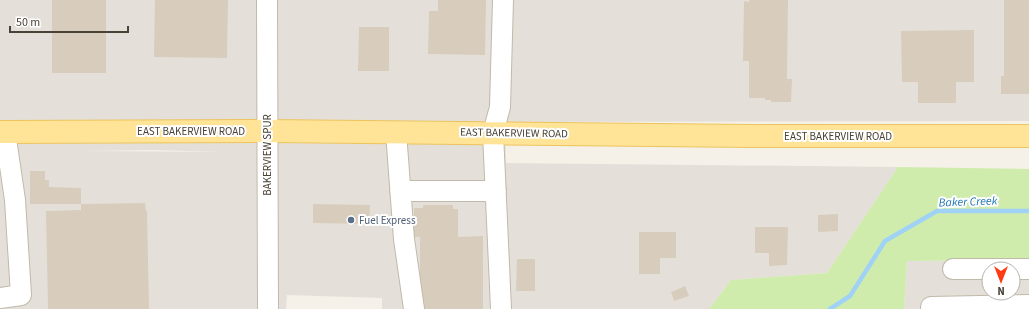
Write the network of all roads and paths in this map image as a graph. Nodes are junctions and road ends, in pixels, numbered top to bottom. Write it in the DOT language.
graph roads {
  1 [pos="267,0"];
  2 [pos="503,0"];
  3 [pos="267,131"];
  4 [pos="2,132"];
  5 [pos="396,132"];
  6 [pos="493,133"];
  7 [pos="1029,136"];
  8 [pos="400,190"];
  9 [pos="496,190"];
  10 [pos="953,269"];
  11 [pos="1029,269"];
  12 [pos="0,298"];
  13 [pos="21,302"];
  14 [pos="931,306"];
  15 [pos="1029,306"];
  16 [pos="268,309"];
  17 [pos="414,309"];
  18 [pos="501,309"];
  1 -- 3 [label="street, BAKERVIEW SPUR"];
  2 -- 6 [label="street"];
  3 -- 4 [label="main road, EAST BAKERVIEW ROAD"];
  3 -- 5 [label="main road, EAST BAKERVIEW ROAD"];
  3 -- 16 [label="street, BAKERVIEW SPUR"];
  4 -- 13 [label="street"];
  5 -- 6 [label="main road, EAST BAKERVIEW ROAD"];
  5 -- 8 [label="street"];
  6 -- 7 [label="main road, EAST BAKERVIEW ROAD"];
  6 -- 9 [label="street"];
  8 -- 9 [label="street"];
  8 -- 17 [label="street"];
  9 -- 18 [label="street"];
  10 -- 11 [label="street"];
  12 -- 13 [label="street"];
  14 -- 15 [label="street"];
}
